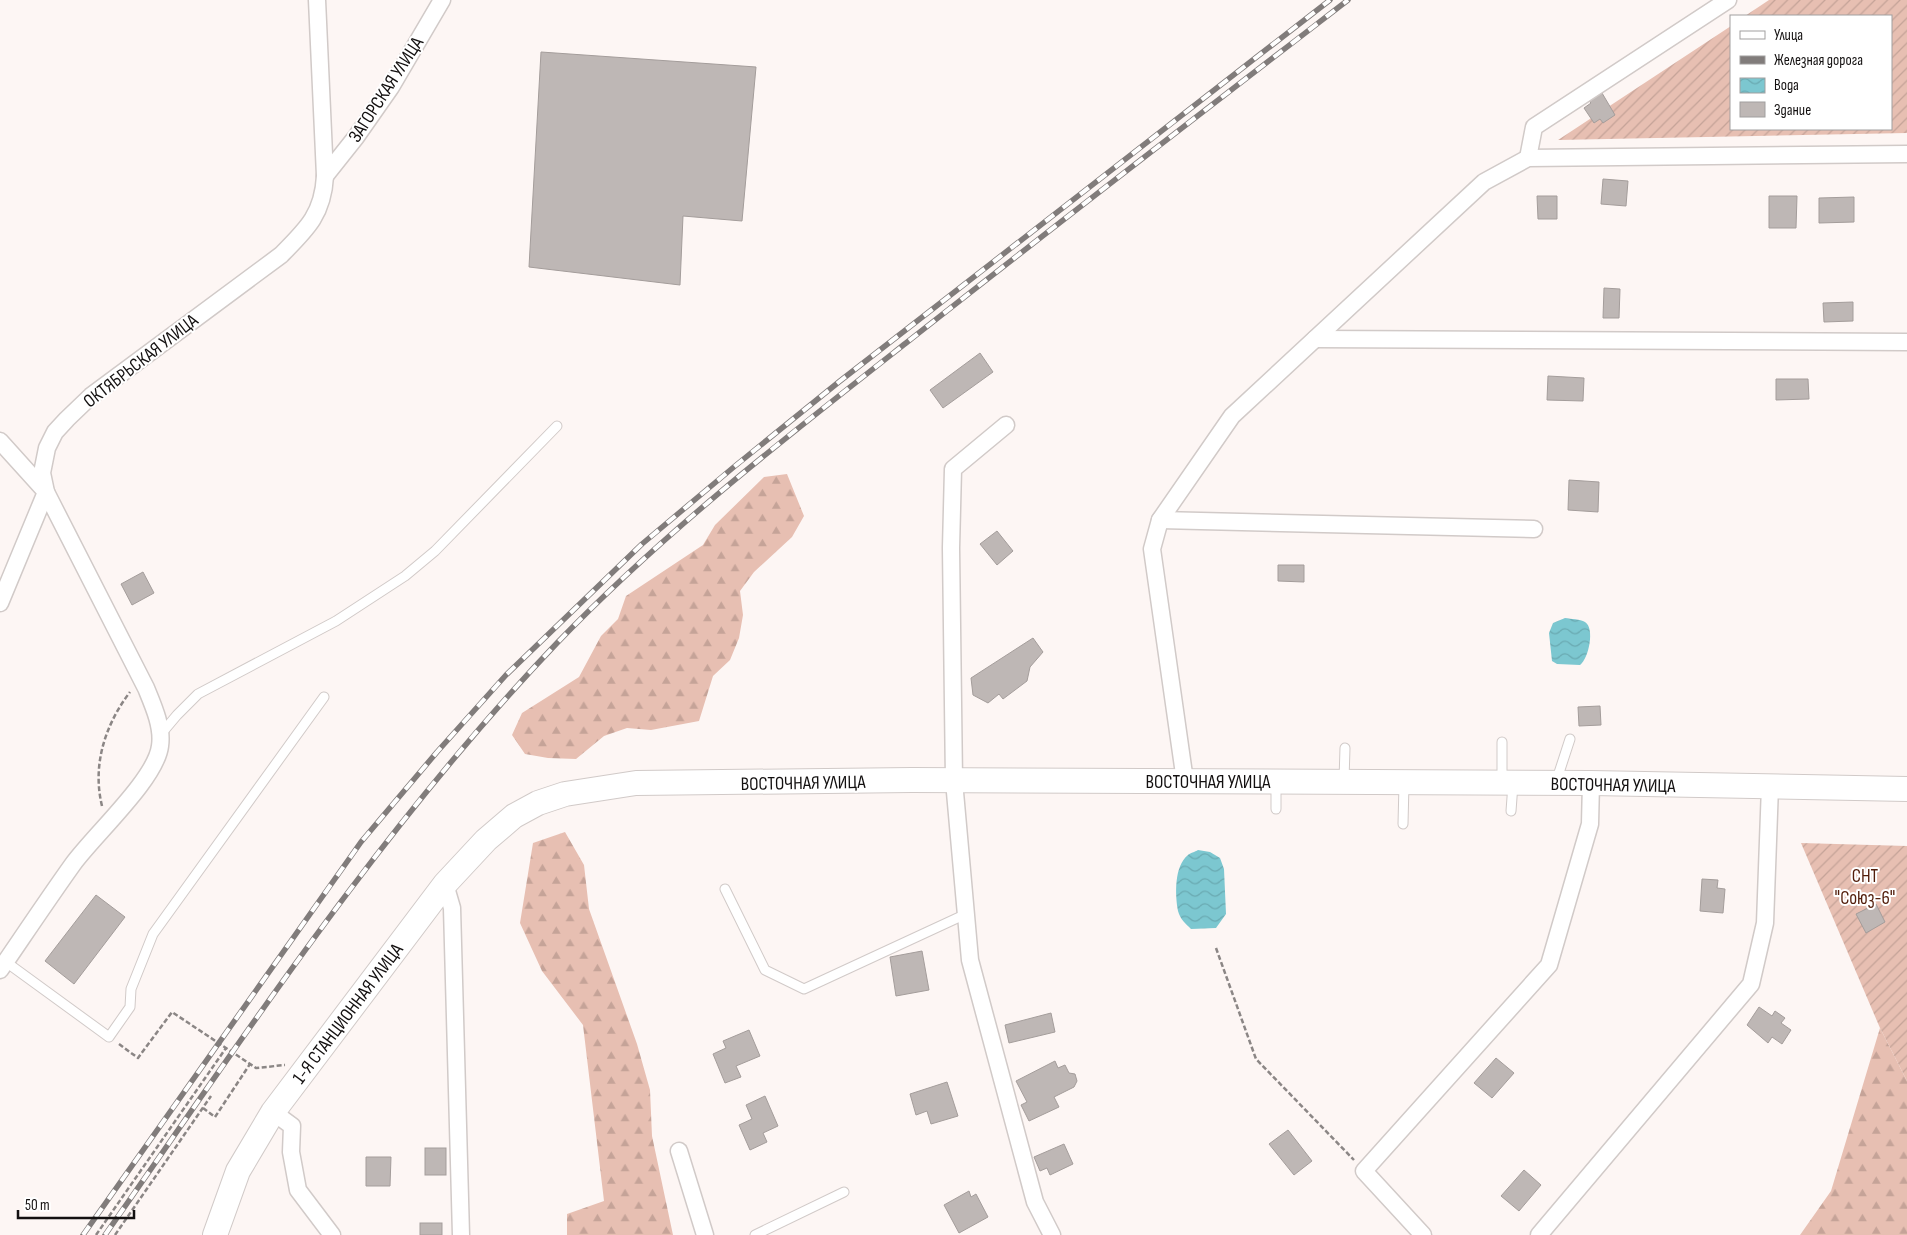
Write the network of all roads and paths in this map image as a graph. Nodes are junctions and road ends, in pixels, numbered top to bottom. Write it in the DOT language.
graph roads {
  1 [pos="317,0"];
  2 [pos="442,0"];
  3 [pos="1728,0"];
  4 [pos="1907,154"];
  5 [pos="1528,158"];
  6 [pos="325,176"];
  7 [pos="1315,339"];
  8 [pos="1907,342"];
  9 [pos="1006,424"];
  10 [pos="557,426"];
  11 [pos="0,441"];
  12 [pos="46,492"];
  13 [pos="1160,520"];
  14 [pos="1534,529"];
  15 [pos="0,603"];
  16 [pos="142,677"];
  17 [pos="324,697"];
  18 [pos="160,736"];
  19 [pos="1570,739"];
  20 [pos="1502,742"];
  21 [pos="1345,748"];
  22 [pos="1185,780"];
  23 [pos="954,781"];
  24 [pos="1276,781"];
  25 [pos="1344,782"];
  26 [pos="1404,782"];
  27 [pos="1507,783"];
  28 [pos="1556,783"];
  29 [pos="1591,783"];
  30 [pos="1770,786"];
  31 [pos="1907,788"];
  32 [pos="1276,809"];
  33 [pos="1511,811"];
  34 [pos="514,816"];
  35 [pos="106,824"];
  36 [pos="1403,824"];
  37 [pos="445,884"];
  38 [pos="724,889"];
  39 [pos="966,914"];
  40 [pos="1216,948"];
  41 [pos="3,966"];
  42 [pos="109,1037"];
  43 [pos="226,1048"];
  44 [pos="250,1064"];
  45 [pos="302,1071"];
  46 [pos="212,1096"];
  47 [pos="203,1108"];
  48 [pos="273,1112"];
  49 [pos="679,1151"];
  50 [pos="1364,1171"];
  51 [pos="844,1192"];
  52 [pos="96,1235"];
  53 [pos="115,1235"];
  54 [pos="215,1235"];
  55 [pos="332,1235"];
  56 [pos="461,1235"];
  57 [pos="705,1235"];
  58 [pos="755,1235"];
  59 [pos="1052,1235"];
  60 [pos="1423,1235"];
  61 [pos="1539,1235"];
  1 -- 6 [label="street, ОКТЯБРЬСКАЯ УЛИЦА"];
  2 -- 6 [label="street, ЗАГОРСКАЯ УЛИЦА"];
  3 -- 5 [label="street"];
  4 -- 5 [label="street"];
  5 -- 7 [label="street"];
  6 -- 12 [label="street, ОКТЯБРЬСКАЯ УЛИЦА"];
  7 -- 8 [label="street"];
  7 -- 13 [label="street"];
  9 -- 23 [label="street"];
  10 -- 18 [label="lane"];
  11 -- 12 [label="street"];
  12 -- 15 [label="street"];
  12 -- 16 [label="street, ОКТЯБРЬСКАЯ УЛИЦА"];
  13 -- 14 [label="street"];
  13 -- 22 [label="street"];
  16 -- 18 [label="street, ОКТЯБРЬСКАЯ УЛИЦА"];
  16 -- 35 [label="path"];
  17 -- 42 [label="lane"];
  18 -- 35 [label="street"];
  19 -- 28 [label="lane"];
  20 -- 27 [label="lane"];
  21 -- 25 [label="lane"];
  22 -- 23 [label="main road, ВОСТОЧНАЯ УЛИЦА"];
  22 -- 24 [label="main road, ВОСТОЧНАЯ УЛИЦА"];
  23 -- 34 [label="main road, ВОСТОЧНАЯ УЛИЦА"];
  23 -- 39 [label="street"];
  24 -- 25 [label="main road, ВОСТОЧНАЯ УЛИЦА"];
  24 -- 32 [label="lane"];
  25 -- 26 [label="main road, ВОСТОЧНАЯ УЛИЦА"];
  26 -- 27 [label="main road, ВОСТОЧНАЯ УЛИЦА"];
  26 -- 36 [label="lane"];
  27 -- 28 [label="main road, ВОСТОЧНАЯ УЛИЦА"];
  27 -- 33 [label="lane"];
  28 -- 29 [label="main road, ВОСТОЧНАЯ УЛИЦА"];
  29 -- 30 [label="main road, ВОСТОЧНАЯ УЛИЦА"];
  29 -- 50 [label="street"];
  30 -- 31 [label="main road, ВОСТОЧНАЯ УЛИЦА"];
  30 -- 61 [label="street"];
  34 -- 37 [label="main road, 1-Я СТАНЦИОННАЯ УЛИЦА"];
  35 -- 41 [label="street"];
  37 -- 45 [label="main road, 1-Я СТАНЦИОННАЯ УЛИЦА"];
  37 -- 56 [label="street"];
  38 -- 39 [label="lane"];
  39 -- 59 [label="street"];
  40 -- 50 [label="path"];
  41 -- 42 [label="lane"];
  42 -- 43 [label="path"];
  43 -- 44 [label="path"];
  43 -- 52 [label="path"];
  44 -- 45 [label="path"];
  44 -- 47 [label="path"];
  45 -- 48 [label="main road, 1-Я СТАНЦИОННАЯ УЛИЦА"];
  46 -- 47 [label="path"];
  47 -- 53 [label="path"];
  48 -- 54 [label="main road, 1-Я СТАНЦИОННАЯ УЛИЦА"];
  48 -- 55 [label="street"];
  49 -- 57 [label="street"];
  50 -- 60 [label="street"];
  51 -- 58 [label="lane"];
}
